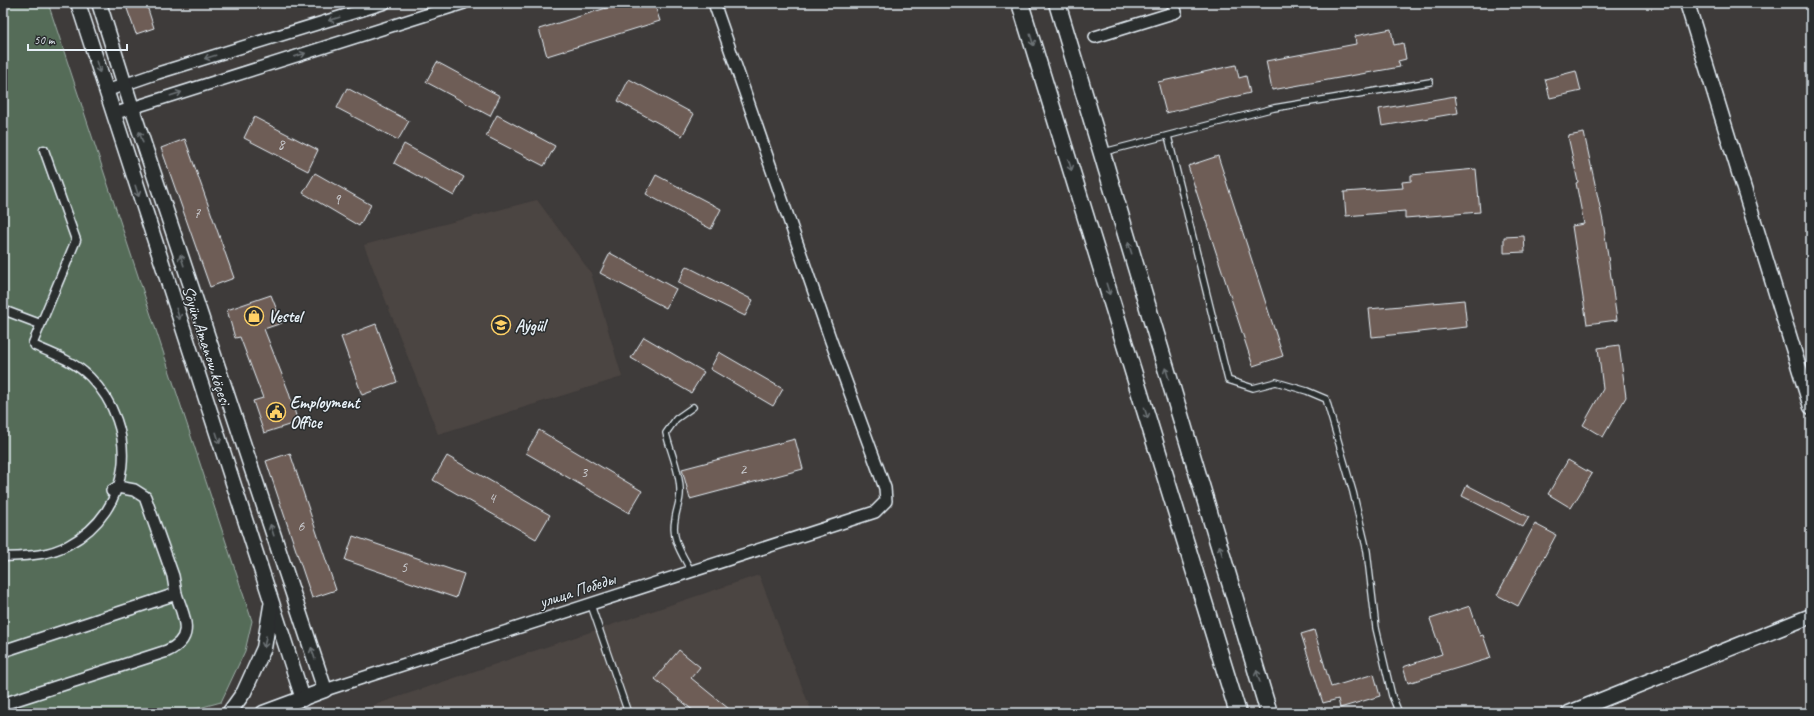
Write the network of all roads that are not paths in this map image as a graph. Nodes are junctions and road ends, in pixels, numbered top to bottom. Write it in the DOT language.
graph roads {
  1 [pos="78,3"];
  2 [pos="99,3"];
  3 [pos="385,3"];
  4 [pos="464,3"];
  5 [pos="714,3"];
  6 [pos="1020,3"];
  7 [pos="1057,3"];
  8 [pos="1173,3"];
  9 [pos="1687,3"];
  10 [pos="1094,37"];
  11 [pos="1430,82"];
  12 [pos="125,85"];
  13 [pos="106,91"];
  14 [pos="132,108"];
  15 [pos="113,114"];
  16 [pos="1168,136"];
  17 [pos="44,150"];
  18 [pos="1102,153"];
  19 [pos="3,310"];
  20 [pos="40,324"];
  21 [pos="693,407"];
  22 [pos="1811,408"];
  23 [pos="115,489"];
  24 [pos="3,557"];
  25 [pos="691,571"];
  26 [pos="176,594"];
  27 [pos="272,603"];
  28 [pos="591,605"];
  29 [pos="1811,616"];
  30 [pos="3,651"];
  31 [pos="325,690"];
  32 [pos="302,699"];
  33 [pos="3,704"];
  34 [pos="229,713"];
  35 [pos="263,713"];
  36 [pos="628,713"];
  37 [pos="1238,713"];
  38 [pos="1269,713"];
  39 [pos="1399,713"];
  40 [pos="1569,713"];
  1 -- 13 [label="street, Söyün Amanow köçesi, one-way"];
  2 -- 12 [label="street, Söyün Amanow köçesi"];
  3 -- 12 [label="street, one-way"];
  14 -- 4 [label="street, one-way"];
  5 -- 25 [label="street, улица Победы"];
  6 -- 37 [label="main road, one-way"];
  7 -- 18 [label="main road"];
  8 -- 10 [label="street"];
  9 -- 22 [label="street"];
  11 -- 16 [label="lane"];
  12 -- 13 [label="street"];
  12 -- 14 [label="street, Söyün Amanow köçesi"];
  13 -- 15 [label="street, Söyün Amanow köçesi"];
  14 -- 15 [label="street"];
  31 -- 14 [label="street, Söyün Amanow köçesi, one-way"];
  15 -- 27 [label="street, Söyün Amanow köçesi, one-way"];
  16 -- 18 [label="lane"];
  16 -- 39 [label="lane"];
  17 -- 20 [label="street"];
  38 -- 18 [label="main road, one-way"];
  19 -- 20 [label="street"];
  20 -- 23 [label="street"];
  21 -- 25 [label="lane"];
  23 -- 24 [label="street"];
  23 -- 26 [label="street"];
  25 -- 28 [label="street, улица Победы"];
  26 -- 30 [label="street"];
  26 -- 33 [label="street"];
  27 -- 32 [label="street, Söyün Amanow köçesi"];
  27 -- 34 [label="street, one-way"];
  28 -- 31 [label="street, улица Победы"];
  28 -- 36 [label="lane"];
  29 -- 40 [label="street"];
  31 -- 32 [label="street, улица Победы"];
  32 -- 35 [label="street, улица Победы"];
}
